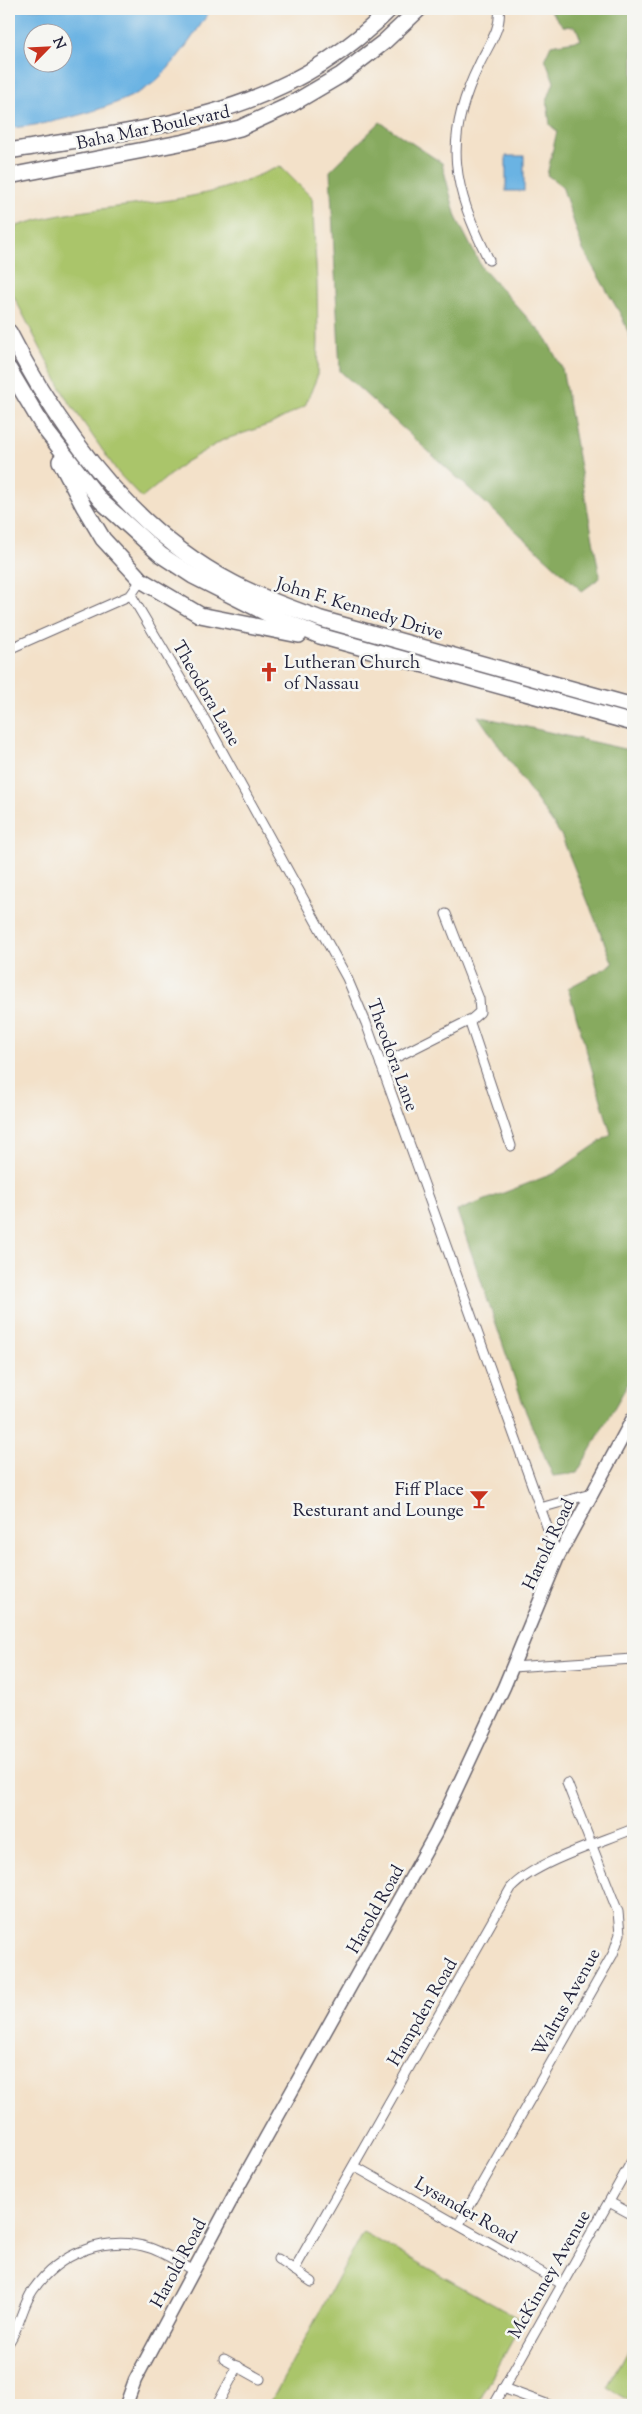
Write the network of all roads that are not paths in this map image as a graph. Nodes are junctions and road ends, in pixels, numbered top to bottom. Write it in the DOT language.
graph roads {
  1 [pos="390,9"];
  2 [pos="418,9"];
  3 [pos="499,9"];
  4 [pos="9,151"];
  5 [pos="9,176"];
  6 [pos="490,260"];
  7 [pos="9,332"];
  8 [pos="9,369"];
  9 [pos="44,428"];
  10 [pos="141,580"];
  11 [pos="131,595"];
  12 [pos="320,636"];
  13 [pos="9,649"];
  14 [pos="633,706"];
  15 [pos="633,723"];
  16 [pos="446,914"];
  17 [pos="469,1020"];
  18 [pos="380,1065"];
  19 [pos="511,1146"];
  20 [pos="633,1418"];
  21 [pos="591,1494"];
  22 [pos="540,1508"];
  23 [pos="558,1557"];
  24 [pos="633,1659"];
  25 [pos="512,1667"];
  26 [pos="567,1783"];
  27 [pos="633,1829"];
  28 [pos="593,1846"];
  29 [pos="633,2159"];
  30 [pos="354,2166"];
  31 [pos="609,2202"];
  32 [pos="633,2215"];
  33 [pos="460,2224"];
  34 [pos="278,2259"];
  35 [pos="294,2270"];
  36 [pos="194,2271"];
  37 [pos="312,2282"];
  38 [pos="562,2284"];
  39 [pos="9,2342"];
  40 [pos="224,2359"];
  41 [pos="238,2366"];
  42 [pos="260,2379"];
  43 [pos="504,2388"];
  44 [pos="126,2405"];
  45 [pos="217,2405"];
  46 [pos="494,2405"];
  47 [pos="549,2405"];
  1 -- 4 [label="main road, Baha Mar Boulevard"];
  2 -- 5 [label="main road, Baha Mar Boulevard"];
  3 -- 6 [label="street"];
  7 -- 14 [label="main road, John F. Kennedy Drive"];
  8 -- 9 [label="main road, John F. Kennedy Drive"];
  9 -- 10 [label="main road"];
  9 -- 12 [label="main road, John F. Kennedy Drive"];
  10 -- 11 [label="street"];
  10 -- 12 [label="main road"];
  11 -- 13 [label="street"];
  11 -- 18 [label="street, Theodora Lane"];
  12 -- 15 [label="main road, John F. Kennedy Drive"];
  16 -- 17 [label="street"];
  17 -- 18 [label="street"];
  17 -- 19 [label="street"];
  18 -- 22 [label="street, Theodora Lane"];
  20 -- 21 [label="main road, Harold Road"];
  21 -- 22 [label="street"];
  21 -- 23 [label="main road, Harold Road"];
  22 -- 23 [label="street, Theodora Lane"];
  23 -- 25 [label="main road, Harold Road"];
  24 -- 25 [label="street"];
  25 -- 36 [label="main road, Harold Road"];
  26 -- 28 [label="street, Walrus Avenue"];
  27 -- 28 [label="street, Hampden Road"];
  28 -- 30 [label="street, Hampden Road"];
  28 -- 33 [label="street, Walrus Avenue"];
  29 -- 31 [label="street, McKinney Avenue"];
  30 -- 33 [label="street, Lysander Road"];
  30 -- 35 [label="street, Hampden Road"];
  31 -- 32 [label="street"];
  31 -- 38 [label="street, McKinney Avenue"];
  33 -- 38 [label="street, Lysander Road"];
  34 -- 35 [label="street"];
  35 -- 37 [label="street"];
  36 -- 39 [label="street"];
  36 -- 44 [label="main road, Harold Road"];
  38 -- 43 [label="street, McKinney Avenue"];
  40 -- 41 [label="street"];
  41 -- 42 [label="street"];
  41 -- 45 [label="street"];
  43 -- 46 [label="street, McKinney Avenue"];
  43 -- 47 [label="street"];
}
